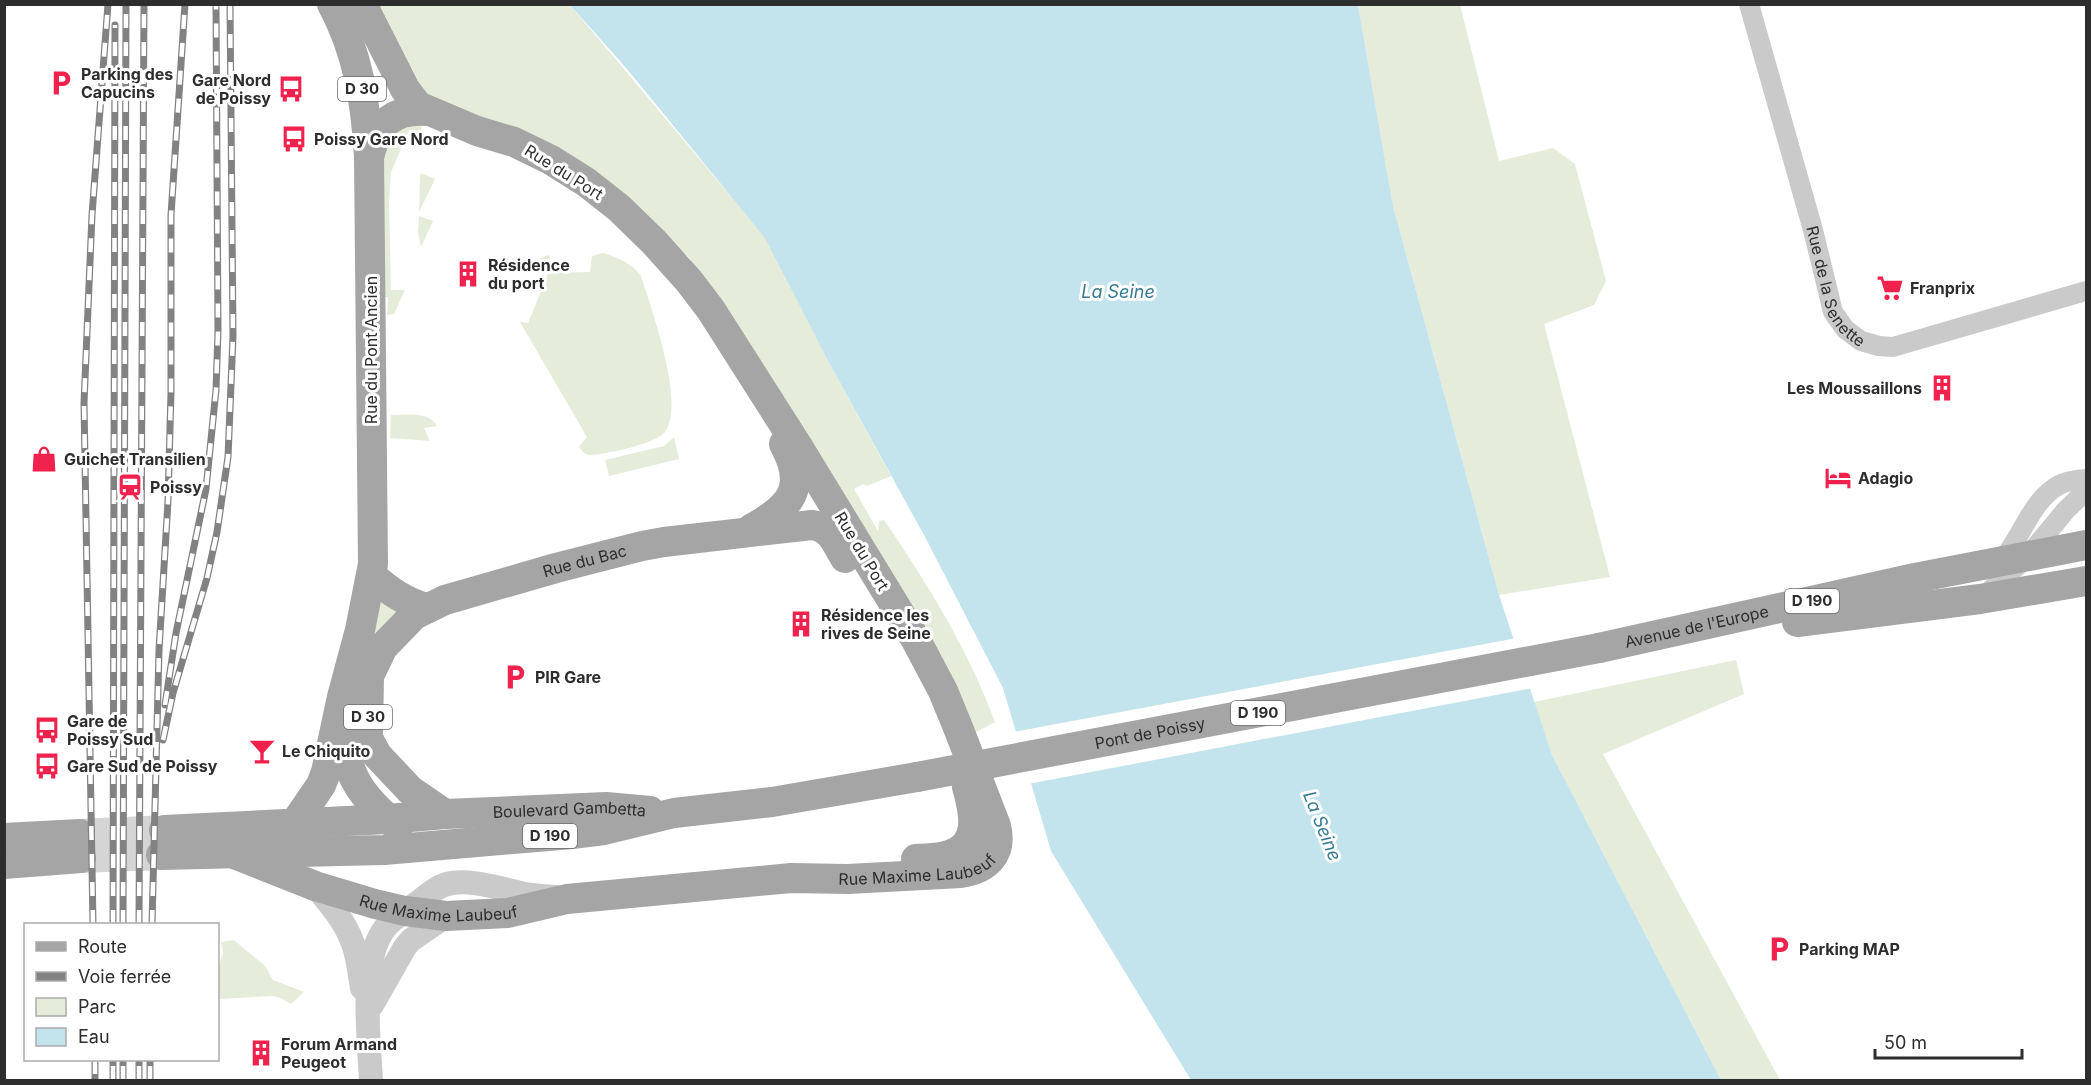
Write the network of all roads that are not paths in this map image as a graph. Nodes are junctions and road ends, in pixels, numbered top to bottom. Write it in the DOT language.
graph roads {
  1 [pos="333,4"];
  2 [pos="1749,4"];
  3 [pos="364,7"];
  4 [pos="428,111"];
  5 [pos="369,157"];
  6 [pos="2086,291"];
  7 [pos="727,336"];
  8 [pos="2086,479"];
  9 [pos="2086,491"];
  10 [pos="746,532"];
  11 [pos="2086,545"];
  12 [pos="2013,559"];
  13 [pos="372,576"];
  14 [pos="2086,581"];
  15 [pos="1980,599"];
  16 [pos="426,608"];
  17 [pos="1611,646"];
  18 [pos="342,697"];
  19 [pos="674,813"];
  20 [pos="445,814"];
  21 [pos="388,819"];
  22 [pos="295,823"];
  23 [pos="4,838"];
  24 [pos="997,845"];
  25 [pos="423,846"];
  26 [pos="232,853"];
  27 [pos="4,864"];
  28 [pos="791,878"];
  29 [pos="315,886"];
  30 [pos="567,898"];
  31 [pos="405,911"];
  32 [pos="446,916"];
  33 [pos="368,1013"];
  34 [pos="371,1080"];
  1 -- 5 [label="main road, Rue du Pont Ancien / D 30"];
  2 -- 6 [label="street, Rue de la Senette"];
  3 -- 4 [label="main road, Rue du Port"];
  4 -- 5 [label="main road, D 30"];
  4 -- 7 [label="main road, Rue du Port"];
  5 -- 13 [label="main road, Rue du Pont Ancien / D 30"];
  7 -- 10 [label="main road, Rue du Port"];
  7 -- 24 [label="main road, Rue du Port"];
  8 -- 12 [label="street"];
  9 -- 12 [label="street"];
  10 -- 16 [label="main road, Rue du Bac"];
  10 -- 28 [label="main road, Rue du Bac"];
  11 -- 12 [label="main road, Avenue de l'Europe / D 190"];
  12 -- 15 [label="street"];
  12 -- 17 [label="main road, Avenue de l'Europe / D 190"];
  13 -- 16 [label="main road"];
  13 -- 18 [label="main road, Rue du Pont Ancien / D 30"];
  14 -- 15 [label="main road, Avenue de l'Europe / D 190"];
  15 -- 17 [label="main road, Avenue de l'Europe / D 190"];
  16 -- 20 [label="main road, D 30"];
  17 -- 19 [label="main road, Pont de Poissy / D 190, bridge"];
  18 -- 21 [label="main road, Rue du Pont Ancien / D 30"];
  18 -- 22 [label="main road, Rue du Pont Ancien / D 30"];
  19 -- 20 [label="main road, Boulevard Gambetta / D 190"];
  19 -- 25 [label="main road, Boulevard Gambetta / D 190"];
  20 -- 21 [label="main road, Boulevard Gambetta / D 190"];
  21 -- 22 [label="main road, Boulevard Gambetta / D 190"];
  21 -- 25 [label="main road, Rue du Pont Ancien / D 30"];
  22 -- 26 [label="main road, Boulevard Gambetta / D 190"];
  23 -- 27 [label="main road"];
  24 -- 28 [label="main road, Rue Maxime Laubeuf"];
  25 -- 26 [label="main road, Boulevard Gambetta / D 190"];
  26 -- 29 [label="main road, Rue Maxime Laubeuf"];
  28 -- 30 [label="main road, Rue Maxime Laubeuf"];
  29 -- 31 [label="main road, Rue Maxime Laubeuf"];
  29 -- 33 [label="street"];
  30 -- 31 [label="street"];
  30 -- 32 [label="main road, Rue Maxime Laubeuf"];
  31 -- 32 [label="main road, Rue Maxime Laubeuf"];
  31 -- 33 [label="street"];
  32 -- 33 [label="street"];
  33 -- 34 [label="street"];
}
